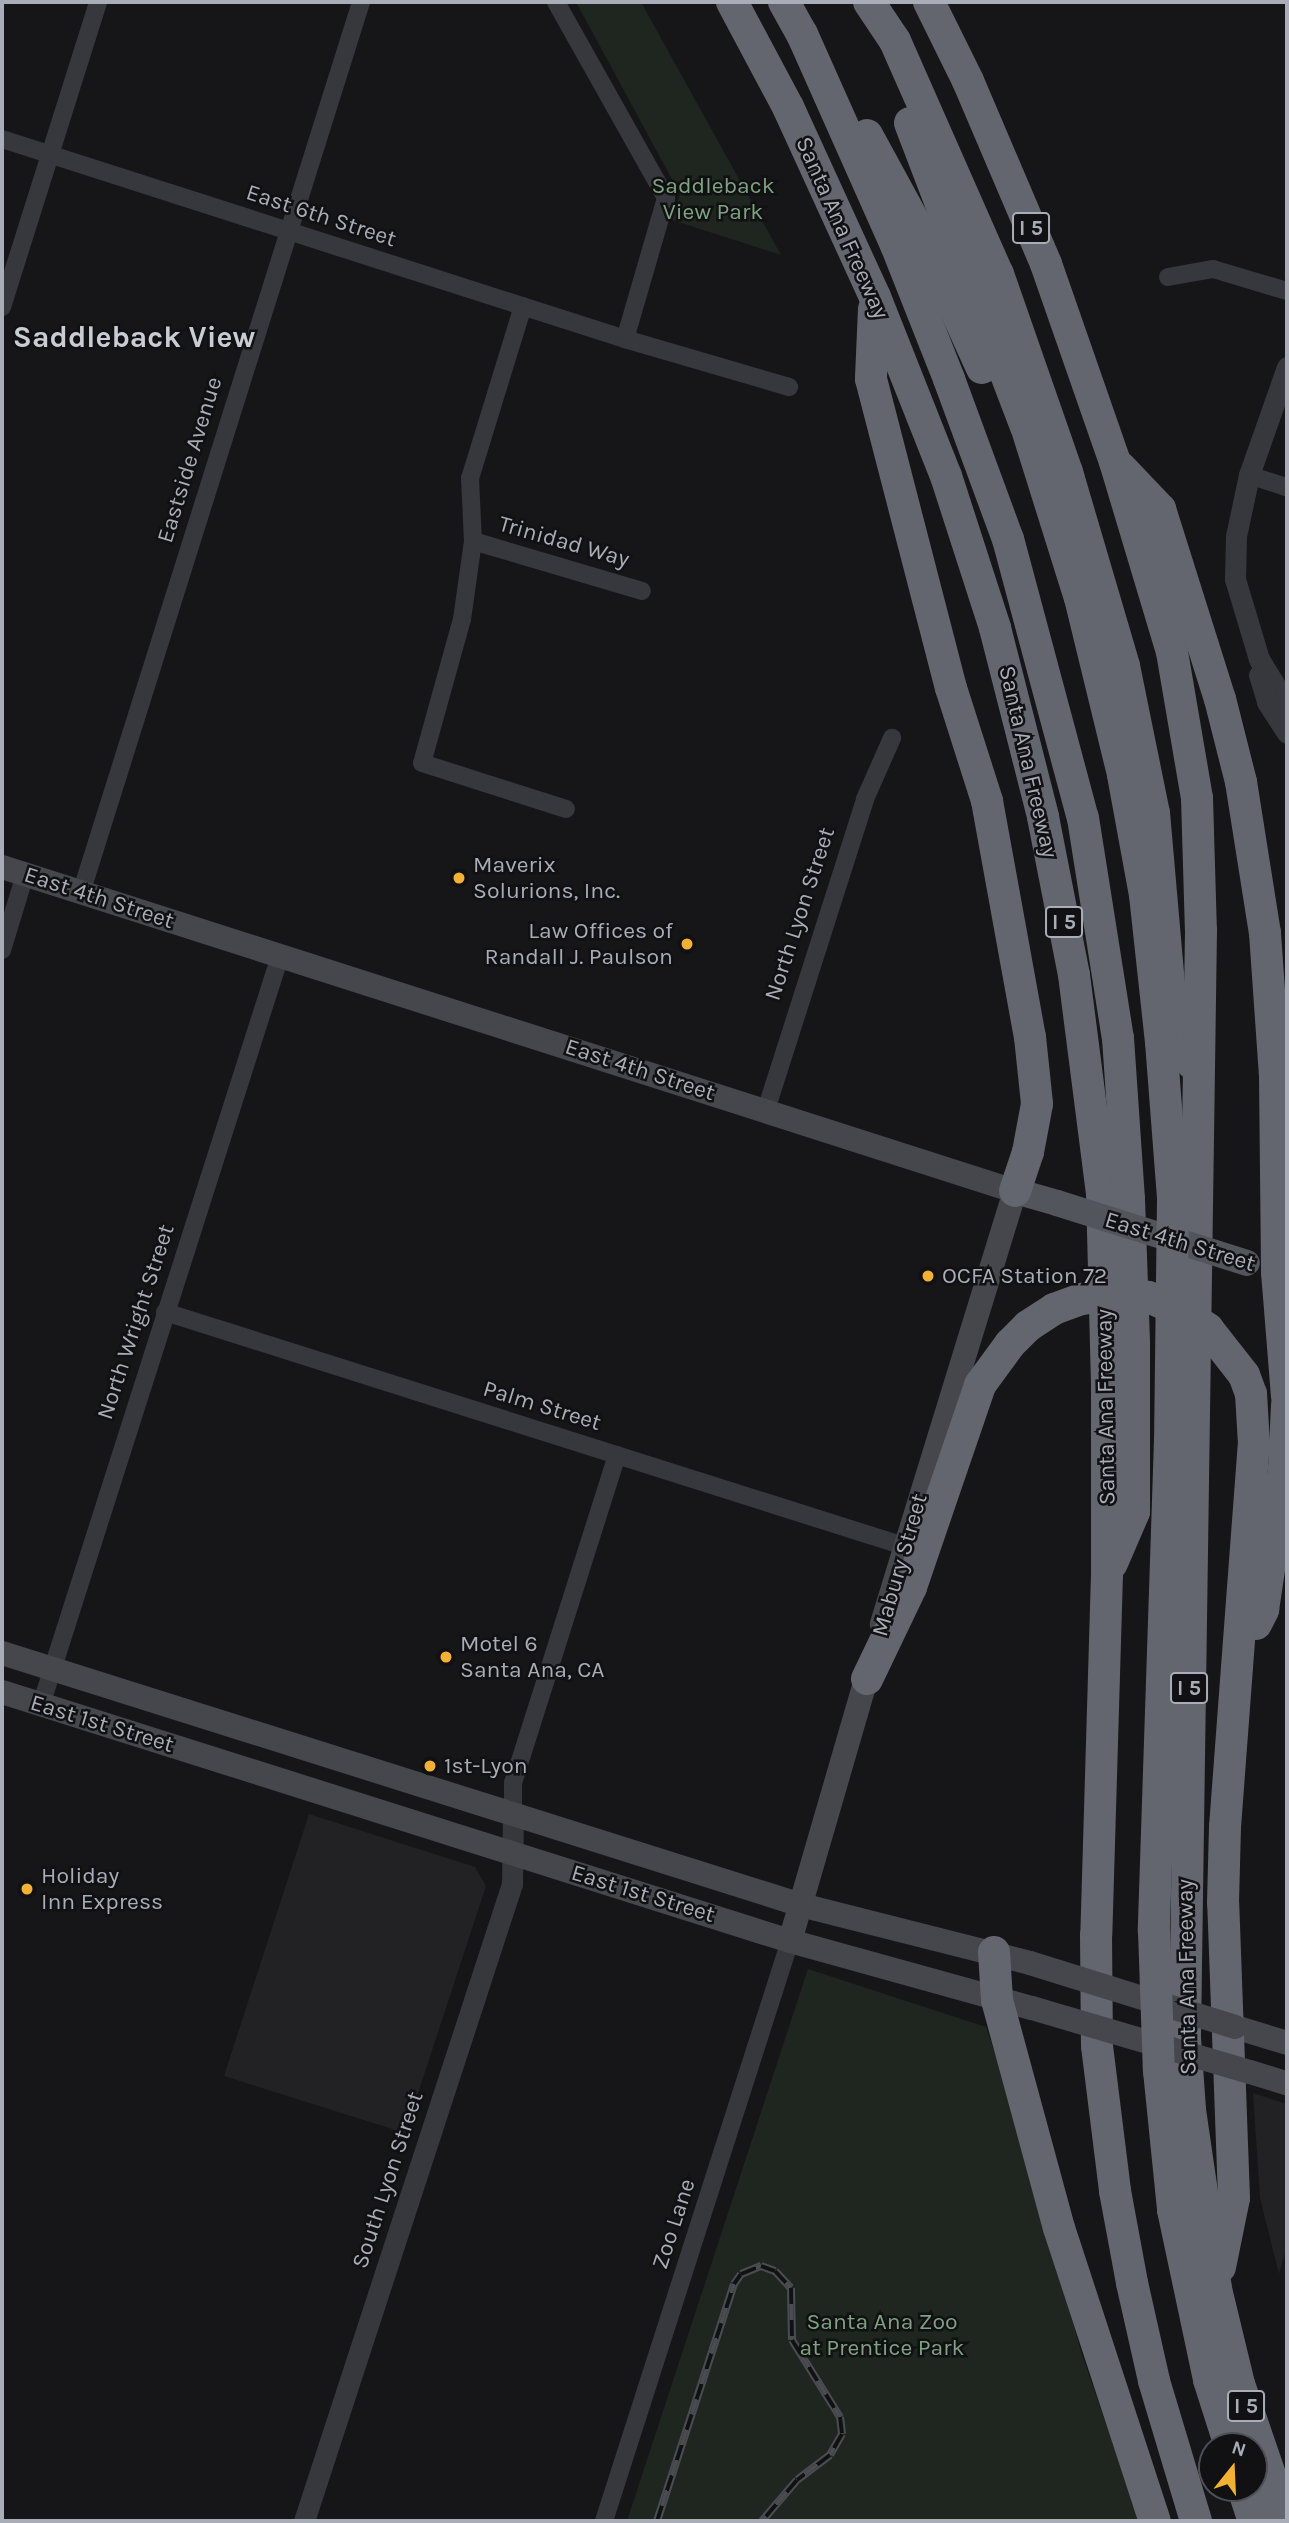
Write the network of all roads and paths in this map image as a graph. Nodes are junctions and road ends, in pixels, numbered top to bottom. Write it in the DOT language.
graph roads {
  1 [pos="98,2"];
  2 [pos="361,2"];
  3 [pos="556,2"];
  4 [pos="732,2"];
  5 [pos="784,2"];
  6 [pos="863,2"];
  7 [pos="869,2"];
  8 [pos="929,2"];
  9 [pos="802,34"];
  10 [pos="2,139"];
  11 [pos="50,154"];
  12 [pos="287,232"];
  13 [pos="1168,277"];
  14 [pos="1287,291"];
  15 [pos="875,297"];
  16 [pos="523,306"];
  17 [pos="2,307"];
  18 [pos="625,339"];
  19 [pos="1287,367"];
  20 [pos="789,387"];
  21 [pos="1018,429"];
  22 [pos="1115,462"];
  23 [pos="1249,475"];
  24 [pos="1287,487"];
  25 [pos="473,541"];
  26 [pos="642,590"];
  27 [pos="1259,659"];
  28 [pos="1287,705"];
  29 [pos="1287,733"];
  30 [pos="892,738"];
  31 [pos="566,809"];
  32 [pos="13,871"];
  33 [pos="81,893"];
  34 [pos="2,950"];
  35 [pos="280,956"];
  36 [pos="1199,1085"];
  37 [pos="766,1110"];
  38 [pos="1015,1191"];
  39 [pos="1284,1274"];
  40 [pos="165,1312"];
  41 [pos="1287,1397"];
  42 [pos="1287,1405"];
  43 [pos="617,1455"];
  44 [pos="904,1546"];
  45 [pos="1107,1574"];
  46 [pos="2,1653"];
  47 [pos="1239,1664"];
  48 [pos="52,1669"];
  49 [pos="867,1679"];
  50 [pos="2,1692"];
  51 [pos="41,1705"];
  52 [pos="513,1814"];
  53 [pos="512,1853"];
  54 [pos="801,1905"];
  55 [pos="790,1941"];
  56 [pos="994,1952"];
  57 [pos="997,2000"];
  58 [pos="1287,2043"];
  59 [pos="1287,2083"];
  60 [pos="1216,2289"];
  61 [pos="1209,2432"];
  62 [pos="1226,2432"];
  63 [pos="1232,2502"];
  64 [pos="1248,2502"];
  65 [pos="1192,2510"];
  66 [pos="304,2521"];
  67 [pos="604,2521"];
  68 [pos="1155,2521"];
  69 [pos="1210,2521"];
  70 [pos="1238,2521"];
  71 [pos="1254,2521"];
  72 [pos="1286,2521"];
  1 -- 11 [label="street"];
  2 -- 12 [label="street, Eastside Avenue"];
  3 -- 18 [label="street"];
  4 -- 15 [label="highway, Santa Ana Freeway / I 5"];
  5 -- 9 [label="highway, Santa Ana Freeway"];
  6 -- 21 [label="highway"];
  7 -- 36 [label="highway, Santa Ana Freeway / I 5"];
  8 -- 22 [label="highway, Santa Ana Freeway / I 5"];
  9 -- 21 [label="highway"];
  9 -- 45 [label="highway, Santa Ana Freeway / I 5"];
  10 -- 11 [label="street, East 6th Street"];
  11 -- 12 [label="street, East 6th Street"];
  11 -- 17 [label="street"];
  12 -- 16 [label="street, East 6th Street"];
  12 -- 33 [label="street, Eastside Avenue"];
  13 -- 14 [label="street"];
  15 -- 38 [label="highway"];
  15 -- 45 [label="highway, Santa Ana Freeway / I 5"];
  16 -- 18 [label="street, East 6th Street"];
  16 -- 25 [label="street"];
  18 -- 20 [label="street"];
  19 -- 23 [label="street"];
  21 -- 61 [label="highway, bridge"];
  21 -- 62 [label="highway, bridge"];
  22 -- 36 [label="highway, Santa Ana Freeway / I 5"];
  22 -- 39 [label="highway"];
  23 -- 24 [label="street"];
  23 -- 27 [label="street"];
  25 -- 26 [label="street, Trinidad Way"];
  25 -- 31 [label="street"];
  27 -- 28 [label="street"];
  27 -- 29 [label="street"];
  30 -- 37 [label="street, North Lyon Street"];
  32 -- 33 [label="main road, East 4th Street"];
  32 -- 34 [label="street"];
  33 -- 35 [label="main road, East 4th Street"];
  35 -- 37 [label="main road, East 4th Street"];
  35 -- 40 [label="street, North Wright Street"];
  36 -- 60 [label="highway, Santa Ana Freeway / I 5"];
  37 -- 38 [label="main road, East 4th Street"];
  38 -- 39 [label="main road, East 4th Street, bridge"];
  38 -- 44 [label="main road, Mabury Street"];
  39 -- 41 [label="highway"];
  40 -- 43 [label="street, Palm Street"];
  40 -- 48 [label="street, North Wright Street"];
  42 -- 47 [label="highway"];
  43 -- 44 [label="street, Palm Street"];
  43 -- 52 [label="street"];
  44 -- 49 [label="main road, Mabury Street"];
  45 -- 65 [label="highway, Santa Ana Freeway / I 5"];
  46 -- 48 [label="main road, East 1st Street"];
  47 -- 49 [label="highway, bridge"];
  47 -- 60 [label="highway"];
  48 -- 51 [label="street, North Wright Street"];
  48 -- 52 [label="main road, East 1st Street"];
  49 -- 54 [label="main road, Mabury Street"];
  50 -- 51 [label="main road, East 1st Street"];
  51 -- 53 [label="main road, East 1st Street"];
  52 -- 53 [label="street"];
  52 -- 54 [label="main road, East 1st Street"];
  53 -- 55 [label="main road, East 1st Street"];
  53 -- 66 [label="street, South Lyon Street"];
  54 -- 55 [label="main road, Mabury Street"];
  54 -- 56 [label="main road, East 1st Street"];
  55 -- 57 [label="main road, East 1st Street"];
  55 -- 67 [label="street, Zoo Lane"];
  56 -- 57 [label="highway"];
  56 -- 58 [label="main road, East 1st Street, bridge"];
  57 -- 59 [label="main road, East 1st Street, bridge"];
  57 -- 68 [label="highway"];
  60 -- 72 [label="highway, Santa Ana Freeway / I 5"];
  63 -- 70 [label="highway"];
  64 -- 71 [label="highway"];
  65 -- 69 [label="highway"];
}
